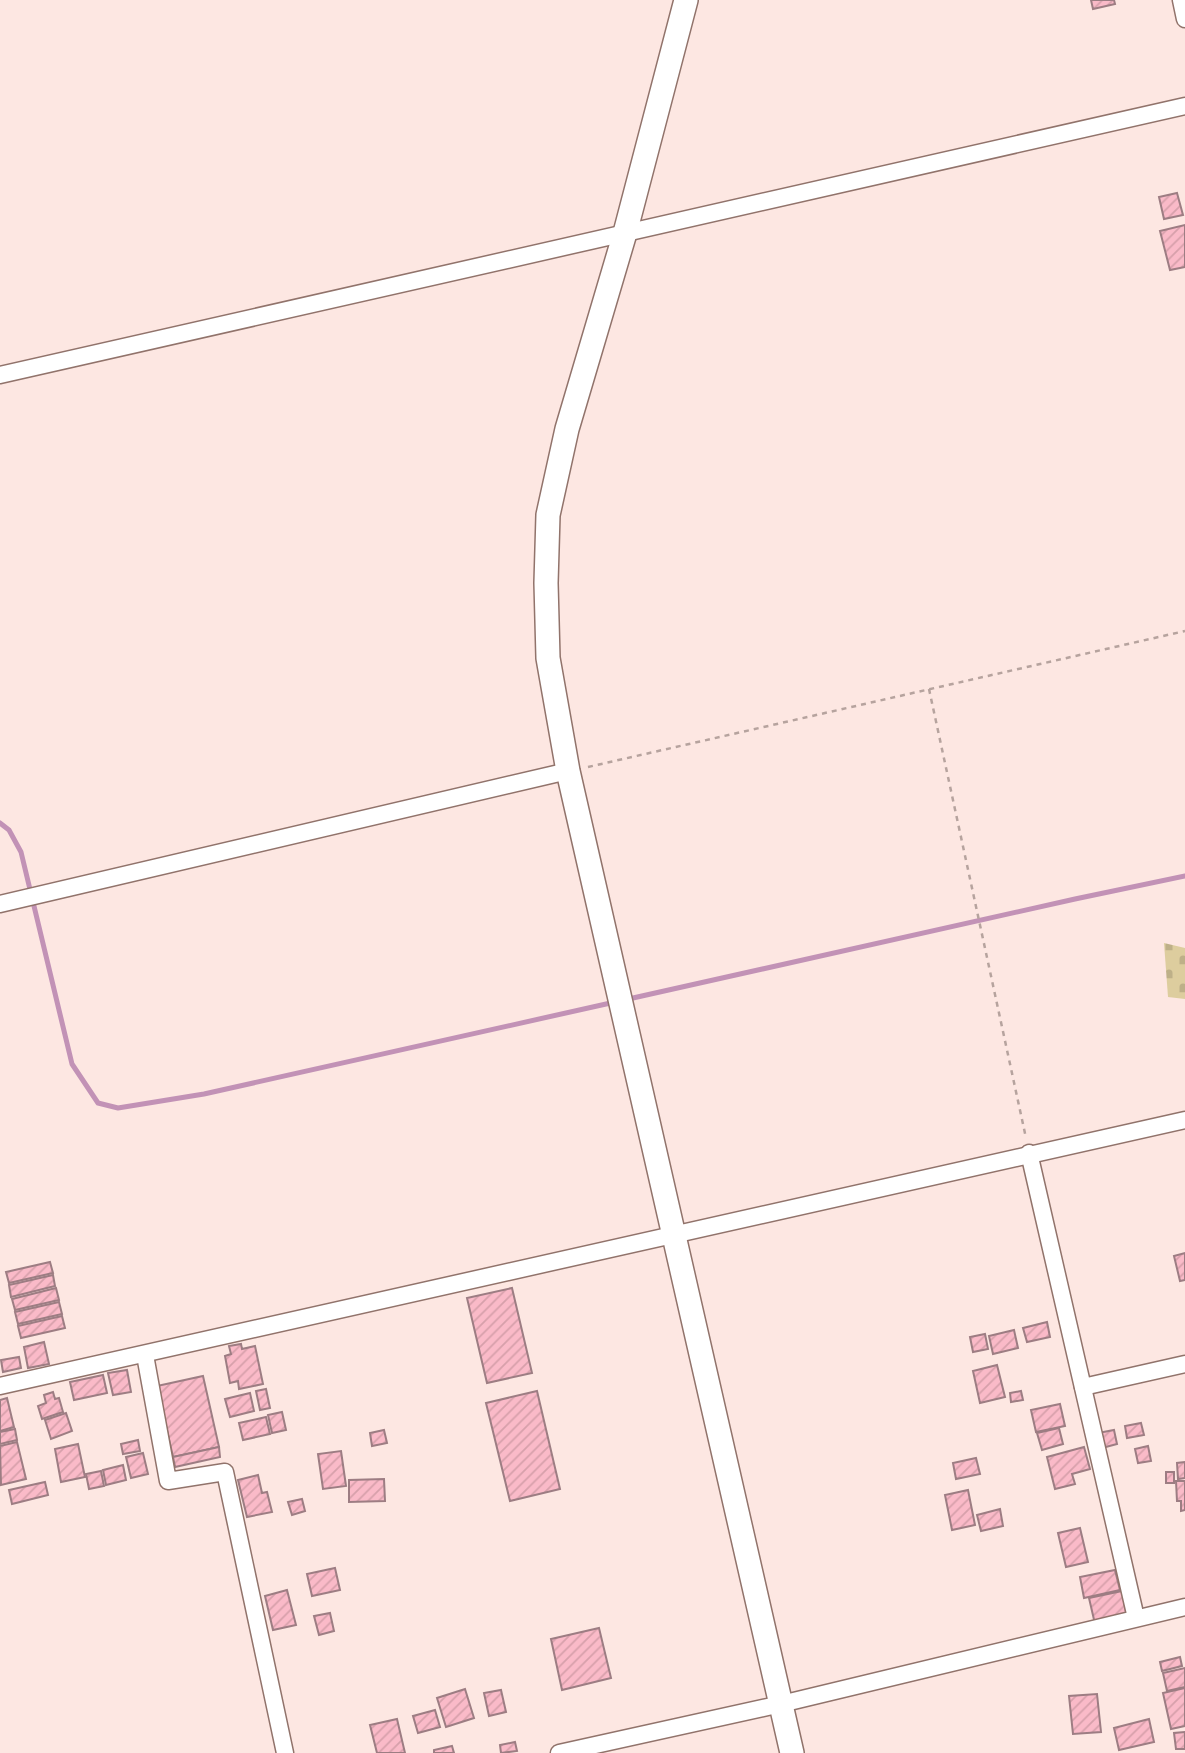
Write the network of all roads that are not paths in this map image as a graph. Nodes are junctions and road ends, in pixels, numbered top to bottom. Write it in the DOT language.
graph roads {
  1 [pos="686,0"];
  2 [pos="1181,0"];
  3 [pos="1185,19"];
  4 [pos="1185,106"];
  5 [pos="625,233"];
  6 [pos="0,375"];
  7 [pos="568,771"];
  8 [pos="0,904"];
  9 [pos="1185,1119"];
  10 [pos="1029,1153"];
  11 [pos="673,1234"];
  12 [pos="145,1355"];
  13 [pos="1185,1364"];
  14 [pos="0,1386"];
  15 [pos="1083,1387"];
  16 [pos="1185,1607"];
  17 [pos="1136,1618"];
  18 [pos="781,1704"];
  19 [pos="285,1753"];
  20 [pos="559,1753"];
  21 [pos="792,1753"];
  1 -- 5 [label="street"];
  2 -- 3 [label="street"];
  4 -- 5 [label="street"];
  5 -- 6 [label="street"];
  5 -- 7 [label="street"];
  7 -- 8 [label="street"];
  7 -- 11 [label="street"];
  9 -- 10 [label="street"];
  10 -- 11 [label="street"];
  10 -- 15 [label="street"];
  11 -- 12 [label="street"];
  11 -- 18 [label="street"];
  12 -- 14 [label="street"];
  12 -- 19 [label="street"];
  13 -- 15 [label="street"];
  15 -- 17 [label="street"];
  16 -- 17 [label="street"];
  17 -- 18 [label="street"];
  18 -- 20 [label="street"];
  18 -- 21 [label="street"];
}
